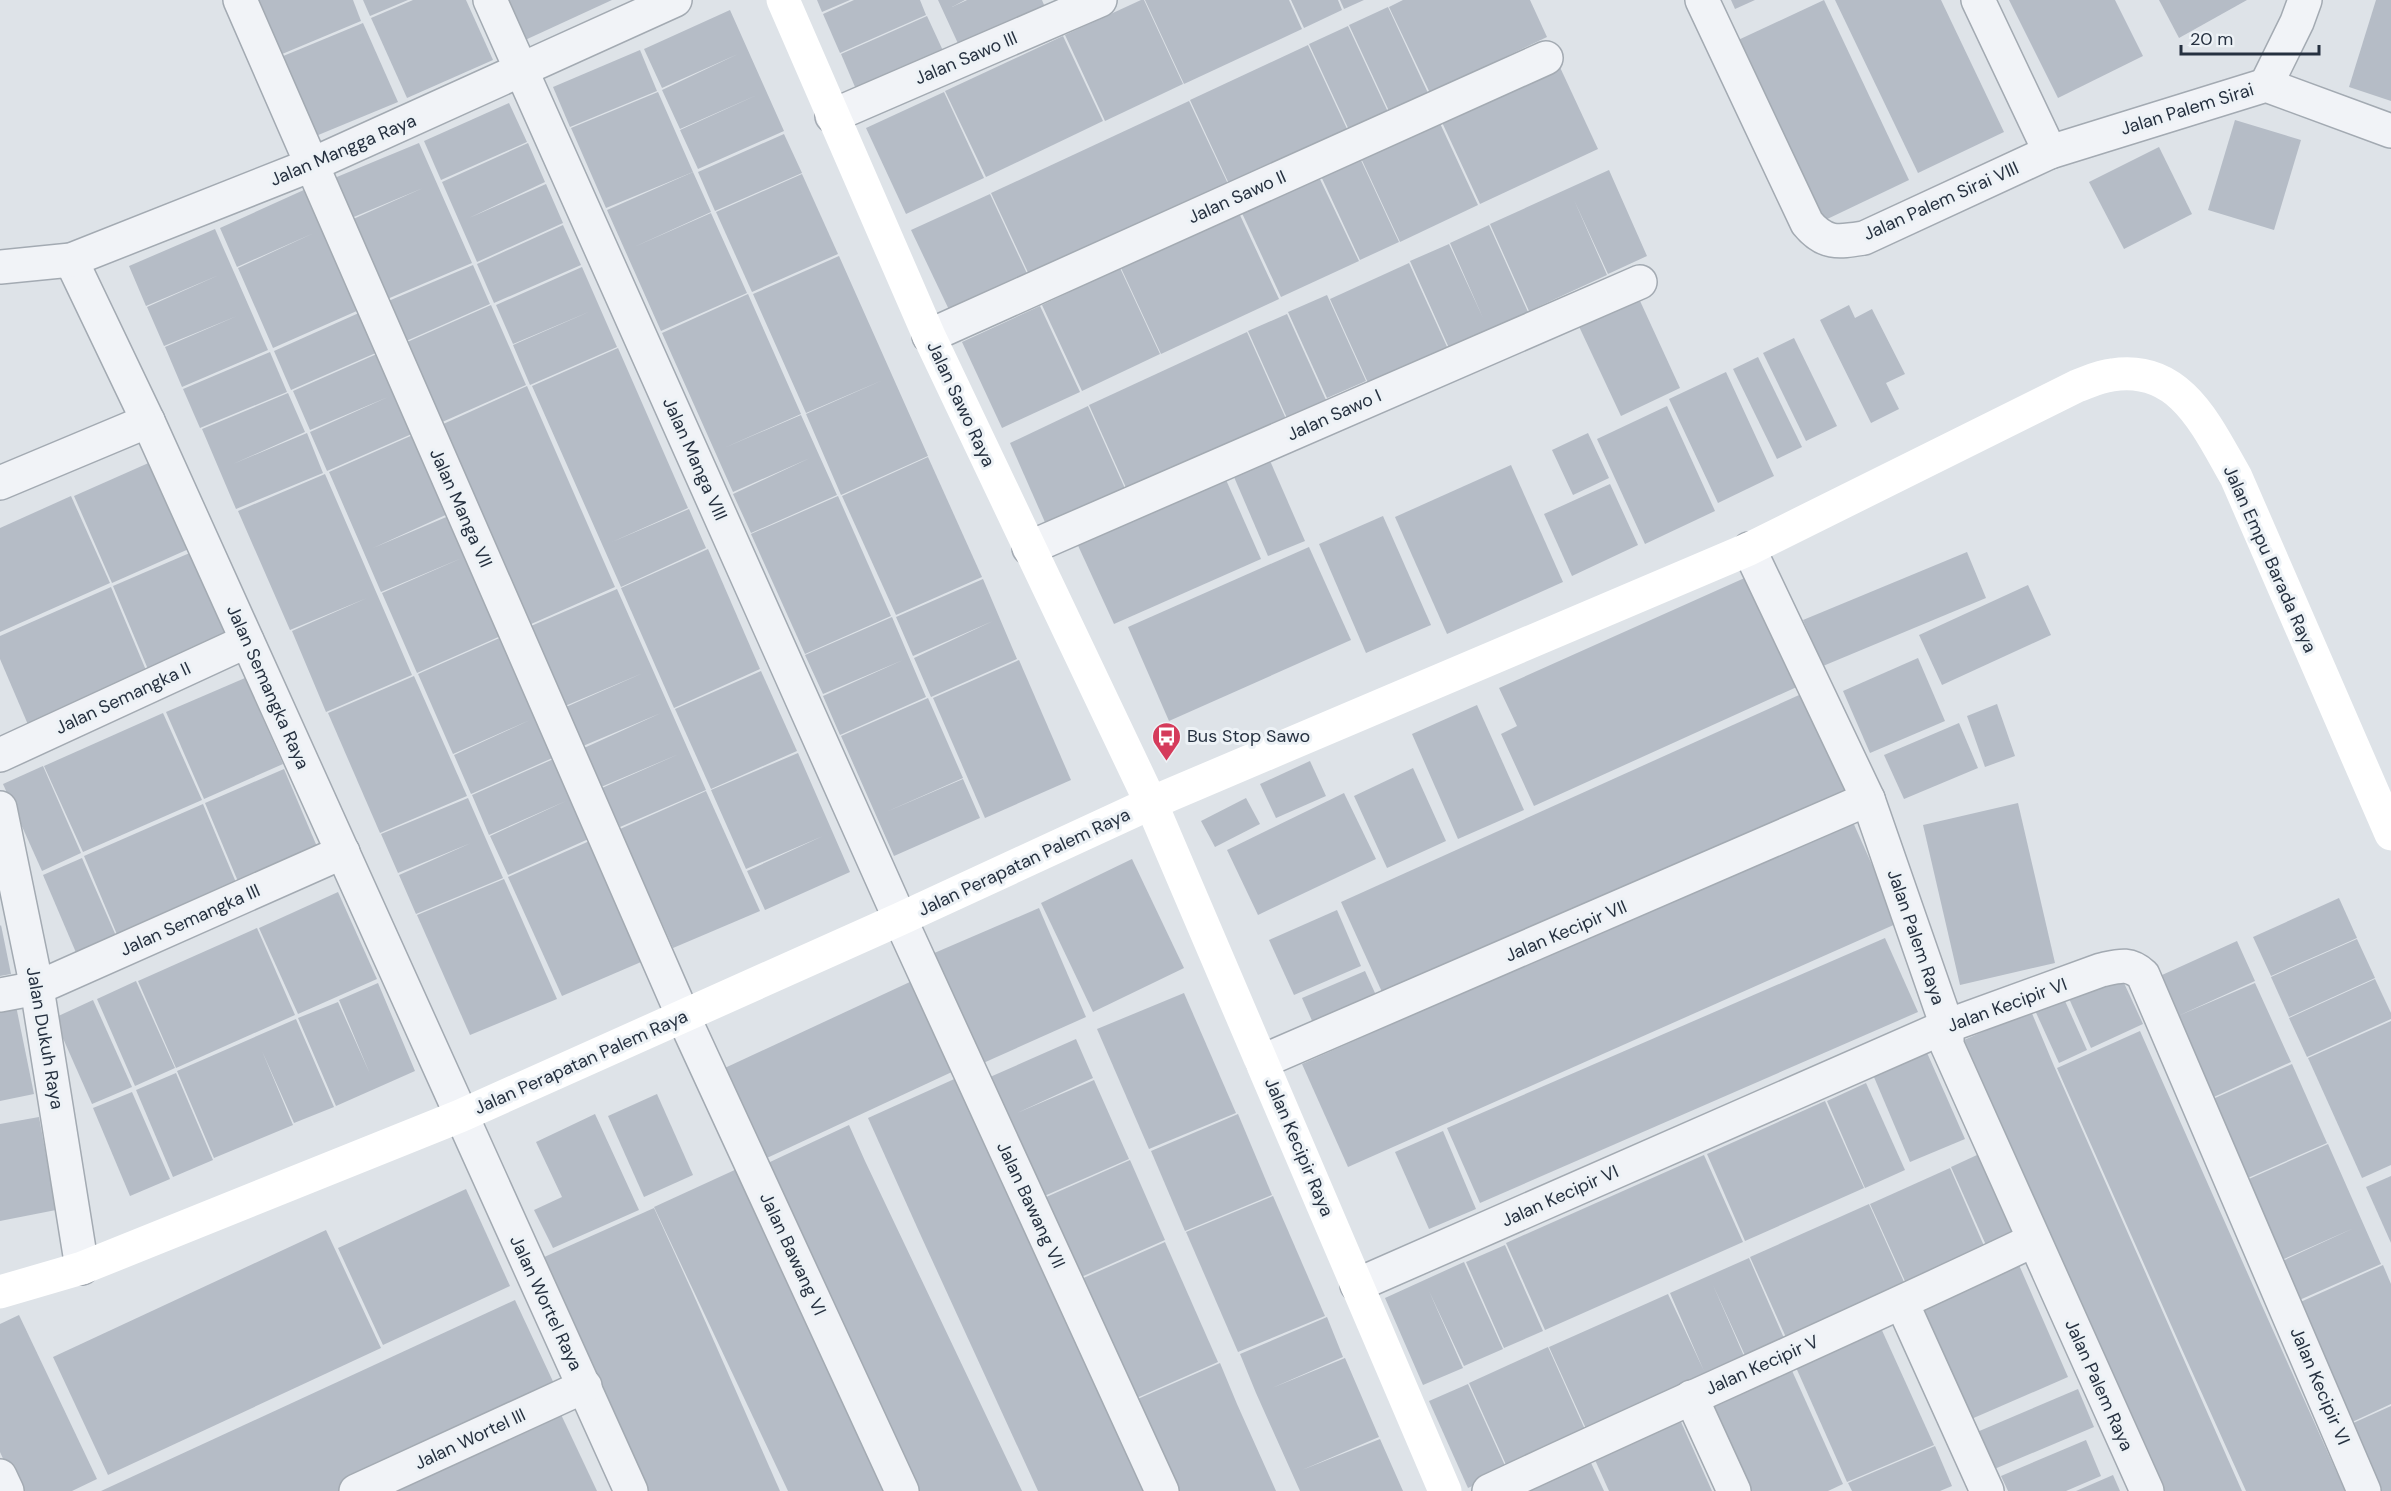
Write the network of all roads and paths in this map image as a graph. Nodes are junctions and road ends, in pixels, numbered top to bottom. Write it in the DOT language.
graph roads {
  1 [pos="240,0"];
  2 [pos="490,0"];
  3 [pos="675,0"];
  4 [pos="783,0"];
  5 [pos="1100,0"];
  6 [pos="1702,0"];
  7 [pos="1978,0"];
  8 [pos="2296,7"];
  9 [pos="1063,8"];
  10 [pos="1546,58"];
  11 [pos="522,70"];
  12 [pos="2266,85"];
  13 [pos="832,116"];
  14 [pos="2391,131"];
  15 [pos="2050,152"];
  16 [pos="311,165"];
  17 [pos="71,260"];
  18 [pos="0,267"];
  19 [pos="1640,282"];
  20 [pos="929,336"];
  21 [pos="148,422"];
  22 [pos="0,483"];
  23 [pos="1029,548"];
  24 [pos="1749,549"];
  25 [pos="247,640"];
  26 [pos="0,755"];
  27 [pos="1868,799"];
  28 [pos="1152,803"];
  29 [pos="0,808"];
  30 [pos="2391,834"];
  31 [pos="343,852"];
  32 [pos="900,919"];
  33 [pos="37,988"];
  34 [pos="0,995"];
  35 [pos="683,1016"];
  36 [pos="1947,1026"];
  37 [pos="1263,1061"];
  38 [pos="460,1116"];
  39 [pos="2034,1240"];
  40 [pos="82,1268"];
  41 [pos="1357,1285"];
  42 [pos="0,1292"];
  43 [pos="1902,1303"];
  44 [pos="585,1386"];
  45 [pos="1690,1397"];
  46 [pos="0,1476"];
  47 [pos="7,1491"];
  48 [pos="356,1491"];
  49 [pos="631,1491"];
  50 [pos="902,1491"];
  51 [pos="1162,1491"];
  52 [pos="1445,1491"];
  53 [pos="1489,1491"];
  54 [pos="1734,1491"];
  55 [pos="1987,1491"];
  56 [pos="2147,1491"];
  57 [pos="2364,1491"];
  1 -- 16 [label="street, Jalan Manga VII"];
  2 -- 11 [label="street, Jalan Manga VIII"];
  3 -- 11 [label="street, Jalan Mangga Raya"];
  4 -- 13 [label="street, Jalan Sawo Raya"];
  5 -- 9 [label="street, Jalan Sawo III"];
  6 -- 15 [label="street, Jalan Palem Sirai VIII"];
  7 -- 15 [label="street"];
  8 -- 12 [label="street"];
  9 -- 13 [label="street, Jalan Sawo III"];
  10 -- 20 [label="street, Jalan Sawo II"];
  11 -- 16 [label="street, Jalan Mangga Raya"];
  11 -- 32 [label="street, Jalan Manga VIII"];
  12 -- 14 [label="street, Jalan Palem Sirai"];
  12 -- 15 [label="street, Jalan Palem Sirai"];
  13 -- 20 [label="street, Jalan Sawo Raya"];
  16 -- 17 [label="street, Jalan Mangga Raya"];
  16 -- 35 [label="street, Jalan Manga VII"];
  17 -- 18 [label="street, Jalan Mangga Raya"];
  17 -- 21 [label="street, Jalan Semangka Raya"];
  19 -- 23 [label="street, Jalan Sawo I"];
  20 -- 23 [label="street, Jalan Sawo Raya"];
  21 -- 22 [label="street"];
  21 -- 25 [label="street, Jalan Semangka Raya"];
  23 -- 28 [label="street, Jalan Sawo Raya"];
  24 -- 27 [label="street, Jalan Palem Raya"];
  24 -- 28 [label="street, Jalan Perapatan Palem Raya"];
  24 -- 30 [label="street, Jalan Empu Barada Raya"];
  25 -- 26 [label="street, Jalan Semangka II"];
  25 -- 31 [label="street, Jalan Semangka Raya"];
  27 -- 36 [label="street, Jalan Palem Raya"];
  27 -- 37 [label="street, Jalan Kecipir VII"];
  28 -- 32 [label="street, Jalan Perapatan Palem Raya"];
  28 -- 37 [label="street, Jalan Kecipir Raya"];
  29 -- 33 [label="street, Jalan Dukuh Raya"];
  31 -- 33 [label="street, Jalan Semangka III"];
  31 -- 38 [label="street, Jalan Semangka Raya"];
  32 -- 35 [label="street, Jalan Perapatan Palem Raya"];
  32 -- 51 [label="street, Jalan Bawang VII"];
  33 -- 34 [label="street, Jalan Semangka III"];
  33 -- 40 [label="street, Jalan Dukuh Raya"];
  35 -- 38 [label="street, Jalan Perapatan Palem Raya"];
  35 -- 50 [label="street, Jalan Bawang VI"];
  36 -- 39 [label="street, Jalan Palem Raya"];
  36 -- 41 [label="street, Jalan Kecipir VI"];
  36 -- 57 [label="street, Jalan Kecipir VI"];
  37 -- 41 [label="street, Jalan Kecipir Raya"];
  38 -- 40 [label="street, Jalan Perapatan Palem Raya"];
  38 -- 44 [label="street, Jalan Wortel Raya"];
  39 -- 43 [label="street, Jalan Kecipir V"];
  39 -- 56 [label="street, Jalan Palem Raya"];
  40 -- 42 [label="street, Jalan Perapatan Palem Raya"];
  41 -- 52 [label="street, Jalan Kecipir Raya"];
  43 -- 45 [label="street, Jalan Kecipir V"];
  43 -- 55 [label="street"];
  44 -- 48 [label="street, Jalan Wortel III"];
  44 -- 49 [label="street, Jalan Wortel Raya"];
  45 -- 53 [label="street, Jalan Kecipir V"];
  45 -- 54 [label="street"];
  46 -- 47 [label="street"];
}
